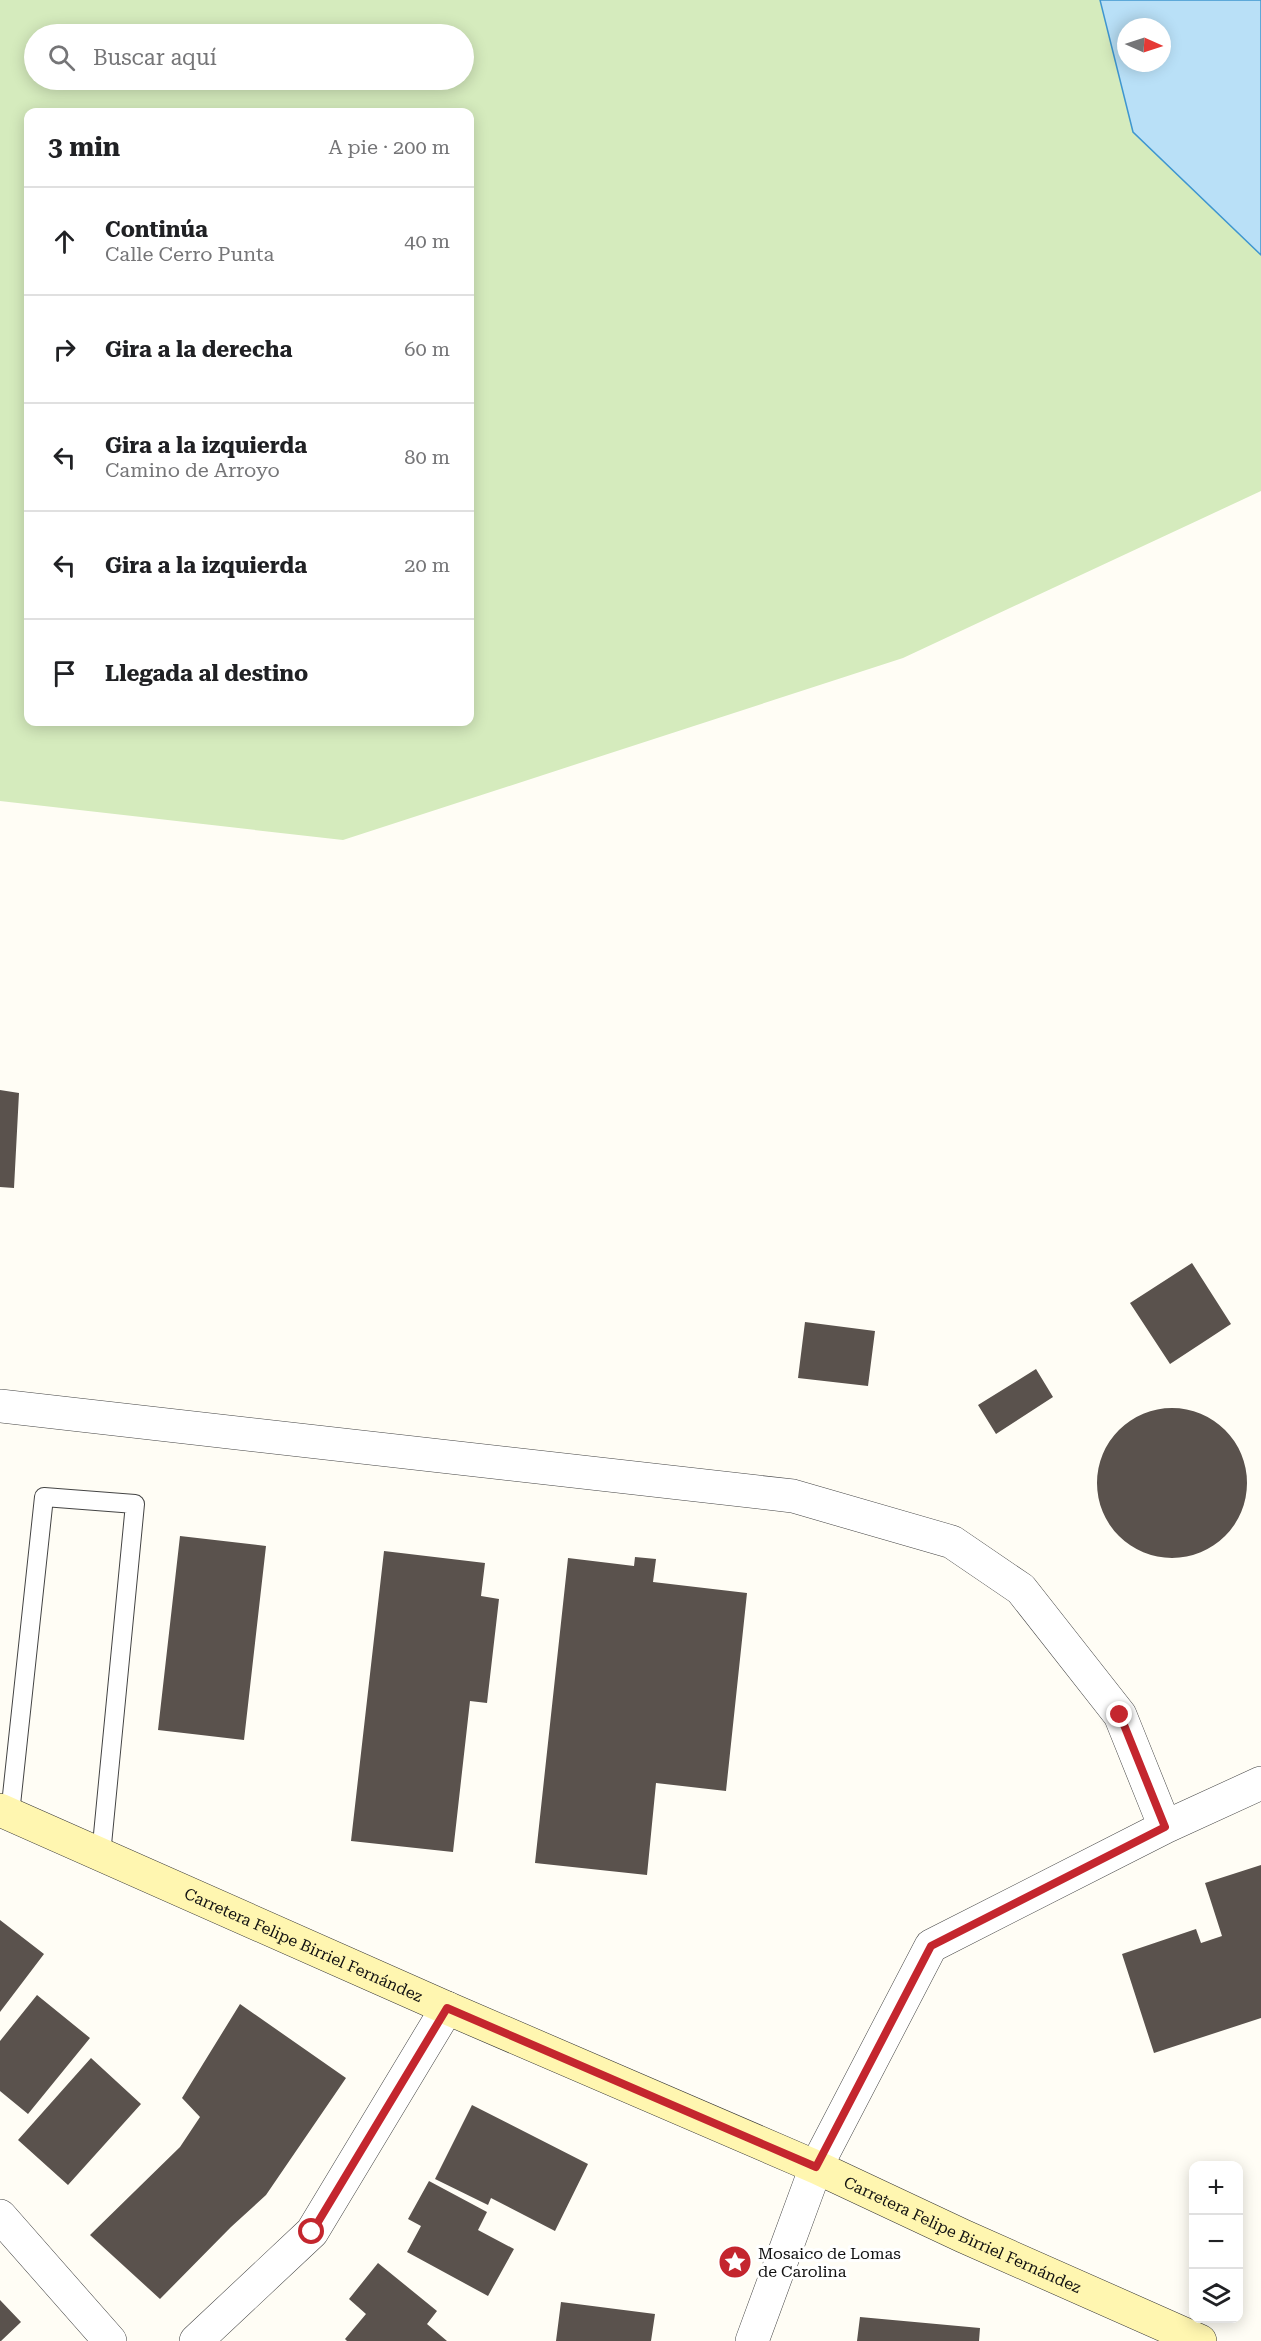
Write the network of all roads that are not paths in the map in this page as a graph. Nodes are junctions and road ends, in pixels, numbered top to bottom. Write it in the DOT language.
graph roads {
  1 [pos="0,1406"];
  2 [pos="1261,1784"];
  3 [pos="5,1812"];
  4 [pos="1165,1827"];
  5 [pos="101,1855"];
  6 [pos="447,2008"];
  7 [pos="816,2167"];
  8 [pos="0,2216"];
  9 [pos="111,2341"];
  10 [pos="195,2341"];
  11 [pos="752,2341"];
  12 [pos="1200,2341"];
  1 -- 4 [label="street"];
  2 -- 4 [label="street"];
  3 -- 5 [label="street, Carretera Felipe Birriel Fernández"];
  3 -- 5 [label="lane"];
  4 -- 7 [label="street"];
  5 -- 6 [label="street, Carretera Felipe Birriel Fernández"];
  6 -- 7 [label="street, Carretera Felipe Birriel Fernández"];
  6 -- 10 [label="street"];
  7 -- 11 [label="street"];
  7 -- 12 [label="street, Carretera Felipe Birriel Fernández"];
  8 -- 9 [label="street"];
}
